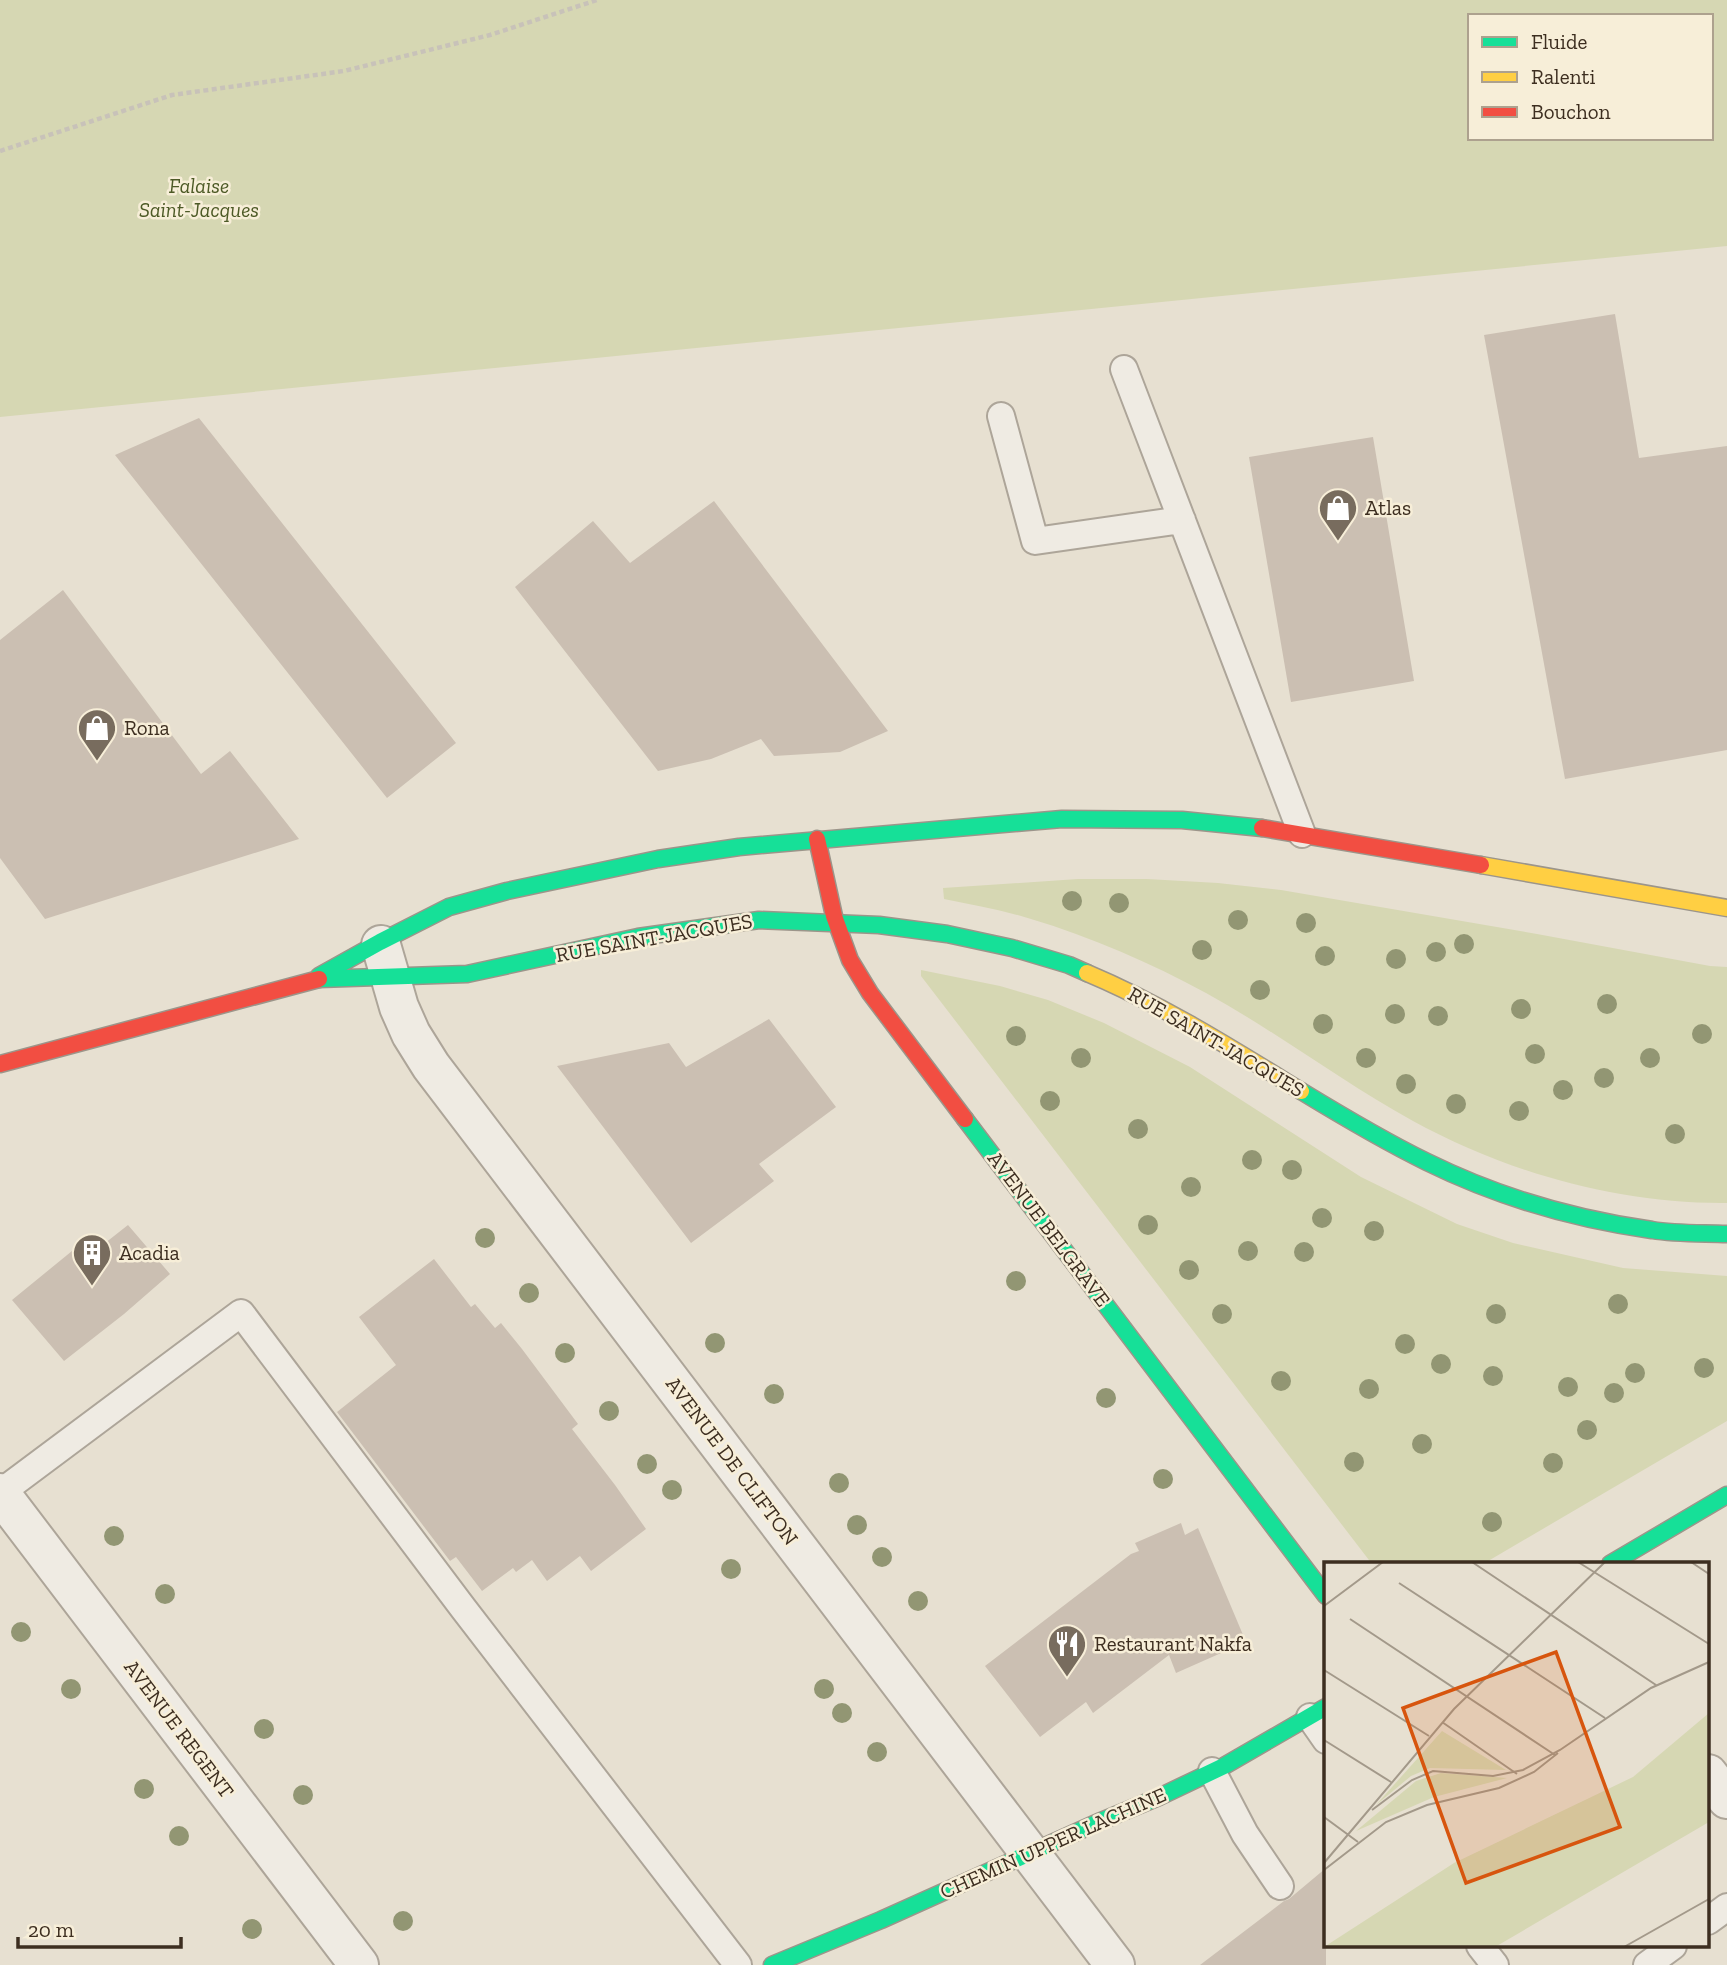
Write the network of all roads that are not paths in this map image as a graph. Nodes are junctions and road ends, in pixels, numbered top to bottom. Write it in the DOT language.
graph roads {
  1 [pos="1124,369"];
  2 [pos="1001,416"];
  3 [pos="1182,520"];
  4 [pos="1302,834"];
  5 [pos="817,839"];
  6 [pos="1727,908"];
  7 [pos="837,922"];
  8 [pos="385,959"];
  9 [pos="314,979"];
  10 [pos="0,1064"];
  11 [pos="1727,1234"];
  12 [pos="0,1493"];
  13 [pos="1727,1495"];
  14 [pos="1613,1562"];
  15 [pos="1324,1593"];
  16 [pos="1318,1712"];
  17 [pos="1324,1733"];
  18 [pos="1212,1771"];
  19 [pos="1710,1777"];
  20 [pos="1727,1799"];
  21 [pos="1029,1853"];
  22 [pos="1280,1886"];
  23 [pos="1727,1906"];
  24 [pos="1710,1919"];
  25 [pos="1481,1948"];
  26 [pos="1671,1948"];
  27 [pos="359,1965"];
  28 [pos="738,1965"];
  29 [pos="772,1965"];
  30 [pos="1115,1965"];
  31 [pos="1494,1965"];
  32 [pos="1647,1965"];
  1 -- 3 [label="lane"];
  2 -- 3 [label="lane"];
  3 -- 4 [label="lane"];
  4 -- 5 [label="main road, RUE SAINT-JACQUES"];
  4 -- 6 [label="main road, RUE SAINT-JACQUES"];
  5 -- 7 [label="main road, AVENUE BELGRAVE"];
  5 -- 8 [label="main road, RUE SAINT-JACQUES"];
  7 -- 8 [label="main road, RUE SAINT-JACQUES"];
  7 -- 11 [label="main road, RUE SAINT-JACQUES"];
  7 -- 15 [label="main road, AVENUE BELGRAVE"];
  8 -- 9 [label="main road, RUE SAINT-JACQUES"];
  8 -- 9 [label="main road, RUE SAINT-JACQUES"];
  8 -- 21 [label="street, AVENUE DE CLIFTON"];
  9 -- 10 [label="main road, RUE SAINT-JACQUES"];
  12 -- 27 [label="street, AVENUE REGENT"];
  12 -- 28 [label="lane"];
  13 -- 14 [label="main road"];
  16 -- 17 [label="lane"];
  16 -- 18 [label="main road, CHEMIN UPPER LACHINE"];
  18 -- 21 [label="main road, CHEMIN UPPER LACHINE"];
  18 -- 22 [label="lane"];
  19 -- 20 [label="street"];
  21 -- 29 [label="main road, CHEMIN UPPER LACHINE"];
  21 -- 30 [label="street, AVENUE DE CLIFTON"];
  23 -- 24 [label="lane"];
  25 -- 31 [label="lane"];
  26 -- 32 [label="lane"];
}
